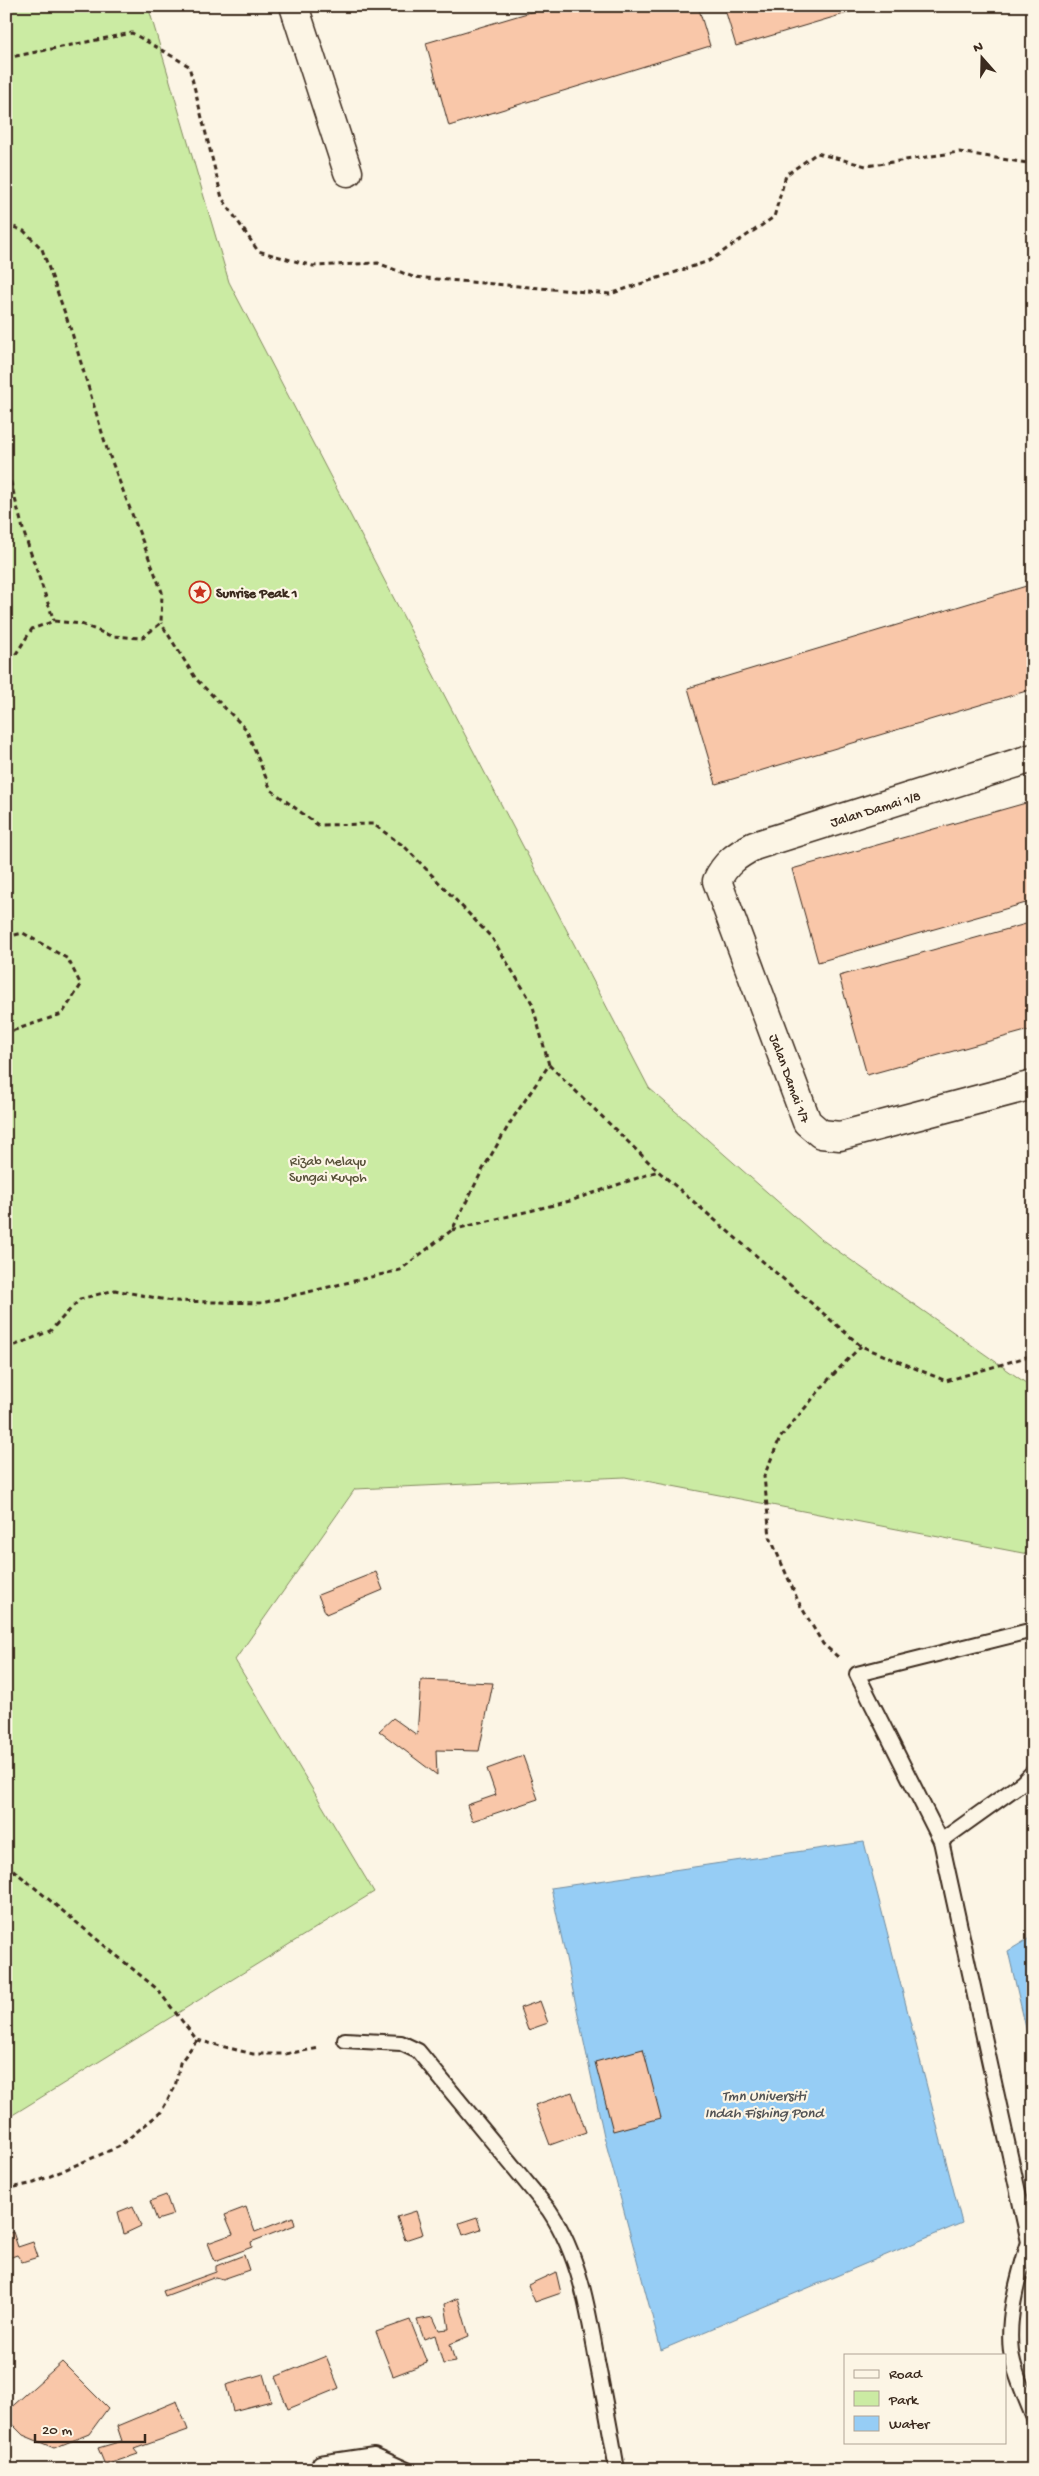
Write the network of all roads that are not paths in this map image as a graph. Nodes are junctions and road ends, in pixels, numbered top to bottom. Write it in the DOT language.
graph roads {
  1 [pos="301,8"];
  2 [pos="348,172"];
  3 [pos="1033,758"];
  4 [pos="723,868"];
  5 [pos="1033,1085"];
  6 [pos="1033,1630"];
  7 [pos="1033,1772"];
  8 [pos="941,1841"];
  9 [pos="345,2040"];
  10 [pos="1033,2416"];
  11 [pos="320,2463"];
  12 [pos="407,2470"];
  13 [pos="617,2470"];
  1 -- 2 [label="street"];
  3 -- 4 [label="street, Jalan Damai 1/8"];
  4 -- 5 [label="street, Jalan Damai 1/7"];
  6 -- 8 [label="lane"];
  7 -- 8 [label="lane"];
  8 -- 10 [label="lane"];
  9 -- 13 [label="lane"];
  11 -- 12 [label="lane"];
}
